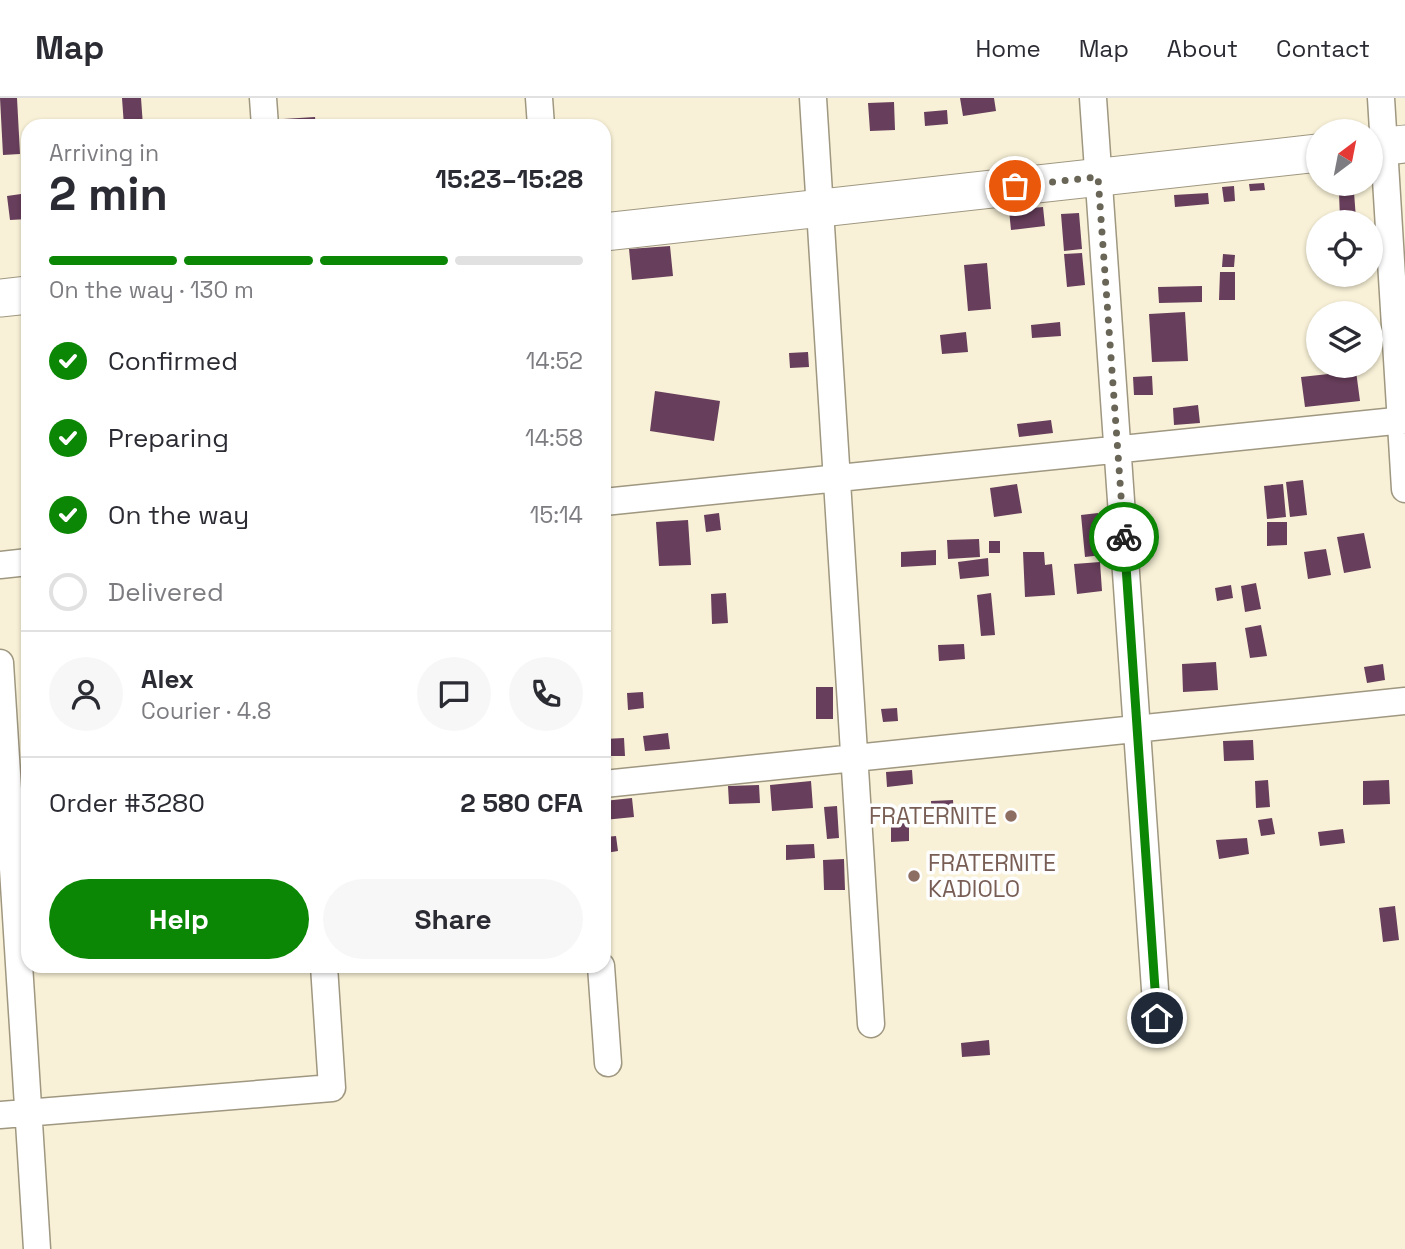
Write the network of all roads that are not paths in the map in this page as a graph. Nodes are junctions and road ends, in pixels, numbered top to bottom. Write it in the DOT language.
graph roads {
  1 [pos="263,98"];
  2 [pos="539,98"];
  3 [pos="813,98"];
  4 [pos="1093,98"];
  5 [pos="1381,98"];
  6 [pos="264,119"];
  7 [pos="540,119"];
  8 [pos="1386,146"];
  9 [pos="1306,154"];
  10 [pos="1098,177"];
  11 [pos="820,208"];
  12 [pos="611,231"];
  13 [pos="21,296"];
  14 [pos="0,298"];
  15 [pos="1403,420"];
  16 [pos="1118,450"];
  17 [pos="837,478"];
  18 [pos="1405,489"];
  19 [pos="611,501"];
  20 [pos="21,563"];
  21 [pos="0,565"];
  22 [pos="0,663"];
  23 [pos="1405,701"];
  24 [pos="1137,729"];
  25 [pos="855,758"];
  26 [pos="611,783"];
  27 [pos="13,845"];
  28 [pos="324,973"];
  29 [pos="602,973"];
  30 [pos="1157,1018"];
  31 [pos="871,1024"];
  32 [pos="608,1063"];
  33 [pos="29,1113"];
  34 [pos="0,1115"];
  35 [pos="37,1249"];
  1 -- 6 [label="street"];
  2 -- 7 [label="street"];
  3 -- 11 [label="street"];
  4 -- 10 [label="street"];
  5 -- 8 [label="street"];
  8 -- 15 [label="street"];
  9 -- 10 [label="main road"];
  10 -- 11 [label="main road"];
  10 -- 16 [label="street"];
  11 -- 12 [label="main road"];
  11 -- 17 [label="street"];
  13 -- 14 [label="main road"];
  15 -- 16 [label="street"];
  15 -- 18 [label="street"];
  16 -- 17 [label="street"];
  16 -- 24 [label="street"];
  17 -- 19 [label="street"];
  17 -- 25 [label="street"];
  20 -- 21 [label="street"];
  22 -- 27 [label="street"];
  23 -- 24 [label="street"];
  24 -- 25 [label="street"];
  24 -- 30 [label="street"];
  25 -- 26 [label="street"];
  25 -- 31 [label="street"];
  27 -- 33 [label="street"];
  28 -- 33 [label="street"];
  29 -- 32 [label="street"];
  33 -- 34 [label="street"];
  33 -- 35 [label="street"];
}
